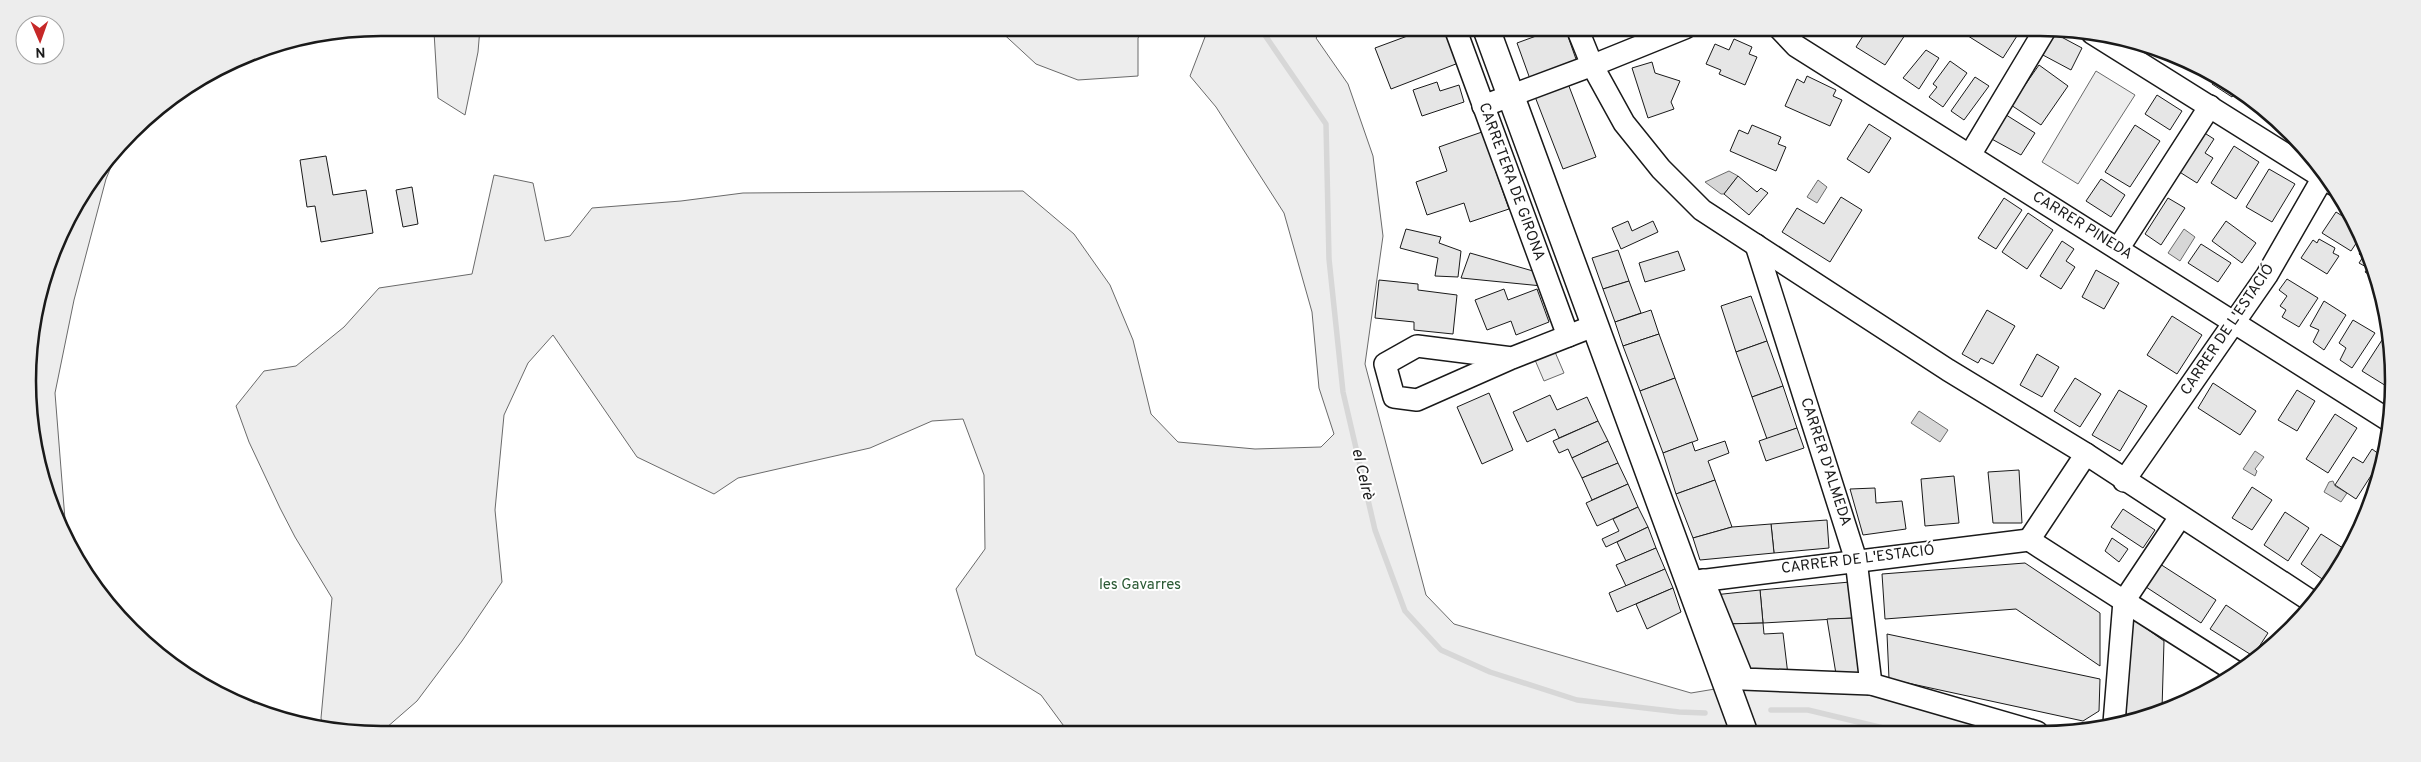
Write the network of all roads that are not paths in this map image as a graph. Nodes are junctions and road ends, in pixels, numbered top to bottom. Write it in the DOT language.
graph roads {
  1 [pos="1458,36"];
  2 [pos="1489,36"];
  3 [pos="1580,36"];
  4 [pos="1665,36"];
  5 [pos="1787,36"];
  6 [pos="2041,36"];
  7 [pos="2109,43"];
  8 [pos="1592,65"];
  9 [pos="1511,95"];
  10 [pos="1483,106"];
  11 [pos="2210,106"];
  12 [pos="1970,155"];
  13 [pos="2312,169"];
  14 [pos="2323,184"];
  15 [pos="1756,245"];
  16 [pos="2118,249"];
  17 [pos="2234,322"];
  18 [pos="1596,325"];
  19 [pos="1568,336"];
  20 [pos="1512,358"];
  21 [pos="2383,416"];
  22 [pos="2086,454"];
  23 [pos="2124,481"];
  24 [pos="2180,517"];
  25 [pos="2029,540"];
  26 [pos="1856,560"];
  27 [pos="1696,581"];
  28 [pos="2307,599"];
  29 [pos="2124,601"];
  30 [pos="2231,669"];
  31 [pos="1871,684"];
  32 [pos="2114,717"];
  33 [pos="1742,726"];
  34 [pos="2016,726"];
  1 -- 10 [label="street, CARRETERA DE GIRONA"];
  2 -- 9 [label="main road"];
  3 -- 8 [label="street"];
  4 -- 8 [label="street"];
  5 -- 12 [label="street, CARRER PINEDA"];
  6 -- 12 [label="street"];
  7 -- 11 [label="street"];
  8 -- 9 [label="street"];
  8 -- 15 [label="street"];
  9 -- 10 [label="street"];
  9 -- 18 [label="main road"];
  10 -- 19 [label="street, CARRETERA DE GIRONA"];
  11 -- 13 [label="street"];
  11 -- 16 [label="street"];
  12 -- 16 [label="street, CARRER PINEDA"];
  14 -- 17 [label="street, CARRER DE L'ESTACIÓ"];
  15 -- 22 [label="street"];
  15 -- 26 [label="street, CARRER D'ALMEDA"];
  16 -- 17 [label="street, CARRER PINEDA"];
  17 -- 21 [label="street, CARRER PINEDA"];
  17 -- 23 [label="street, CARRER DE L'ESTACIÓ"];
  18 -- 19 [label="street"];
  18 -- 27 [label="main road"];
  19 -- 20 [label="street"];
  20 -- 20 [label="street"];
  22 -- 23 [label="street"];
  22 -- 25 [label="street"];
  23 -- 24 [label="street"];
  24 -- 28 [label="street"];
  24 -- 29 [label="street"];
  25 -- 26 [label="street, CARRER DE L'ESTACIÓ"];
  25 -- 29 [label="street"];
  26 -- 27 [label="street, CARRER DE L'ESTACIÓ"];
  26 -- 31 [label="street, CARRER D'ALMEDA"];
  27 -- 31 [label="street"];
  27 -- 33 [label="main road"];
  29 -- 30 [label="street"];
  29 -- 32 [label="street"];
  31 -- 34 [label="street"];
}
